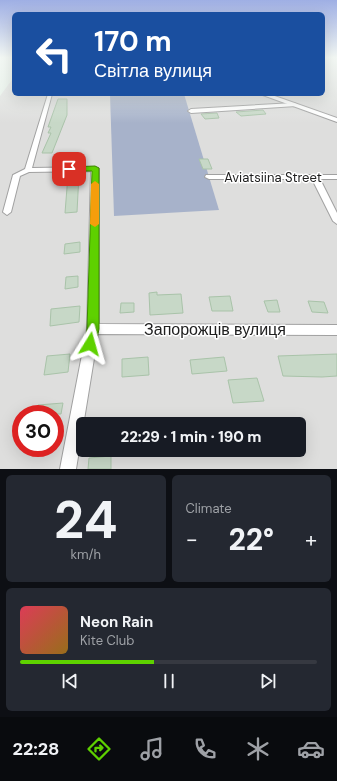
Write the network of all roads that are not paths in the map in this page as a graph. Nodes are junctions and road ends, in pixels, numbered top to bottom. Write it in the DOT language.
graph roads {
  1 [pos="49,96"];
  2 [pos="268,96"];
  3 [pos="294,105"];
  4 [pos="191,111"];
  5 [pos="337,120"];
  6 [pos="28,170"];
  7 [pos="209,177"];
  8 [pos="315,177"];
  9 [pos="337,177"];
  10 [pos="7,212"];
  11 [pos="337,221"];
  12 [pos="93,329"];
  13 [pos="337,330"];
  14 [pos="68,469"];
  1 -- 6 [label="street"];
  2 -- 3 [label="street"];
  3 -- 4 [label="street"];
  3 -- 5 [label="street"];
  6 -- 10 [label="street"];
  6 -- 12 [label="street"];
  7 -- 8 [label="street, Aviatsiina Street"];
  8 -- 9 [label="street, Aviatsiina Street"];
  8 -- 11 [label="street"];
  12 -- 13 [label="street, Запорожців вулиця"];
  12 -- 14 [label="street"];
}
